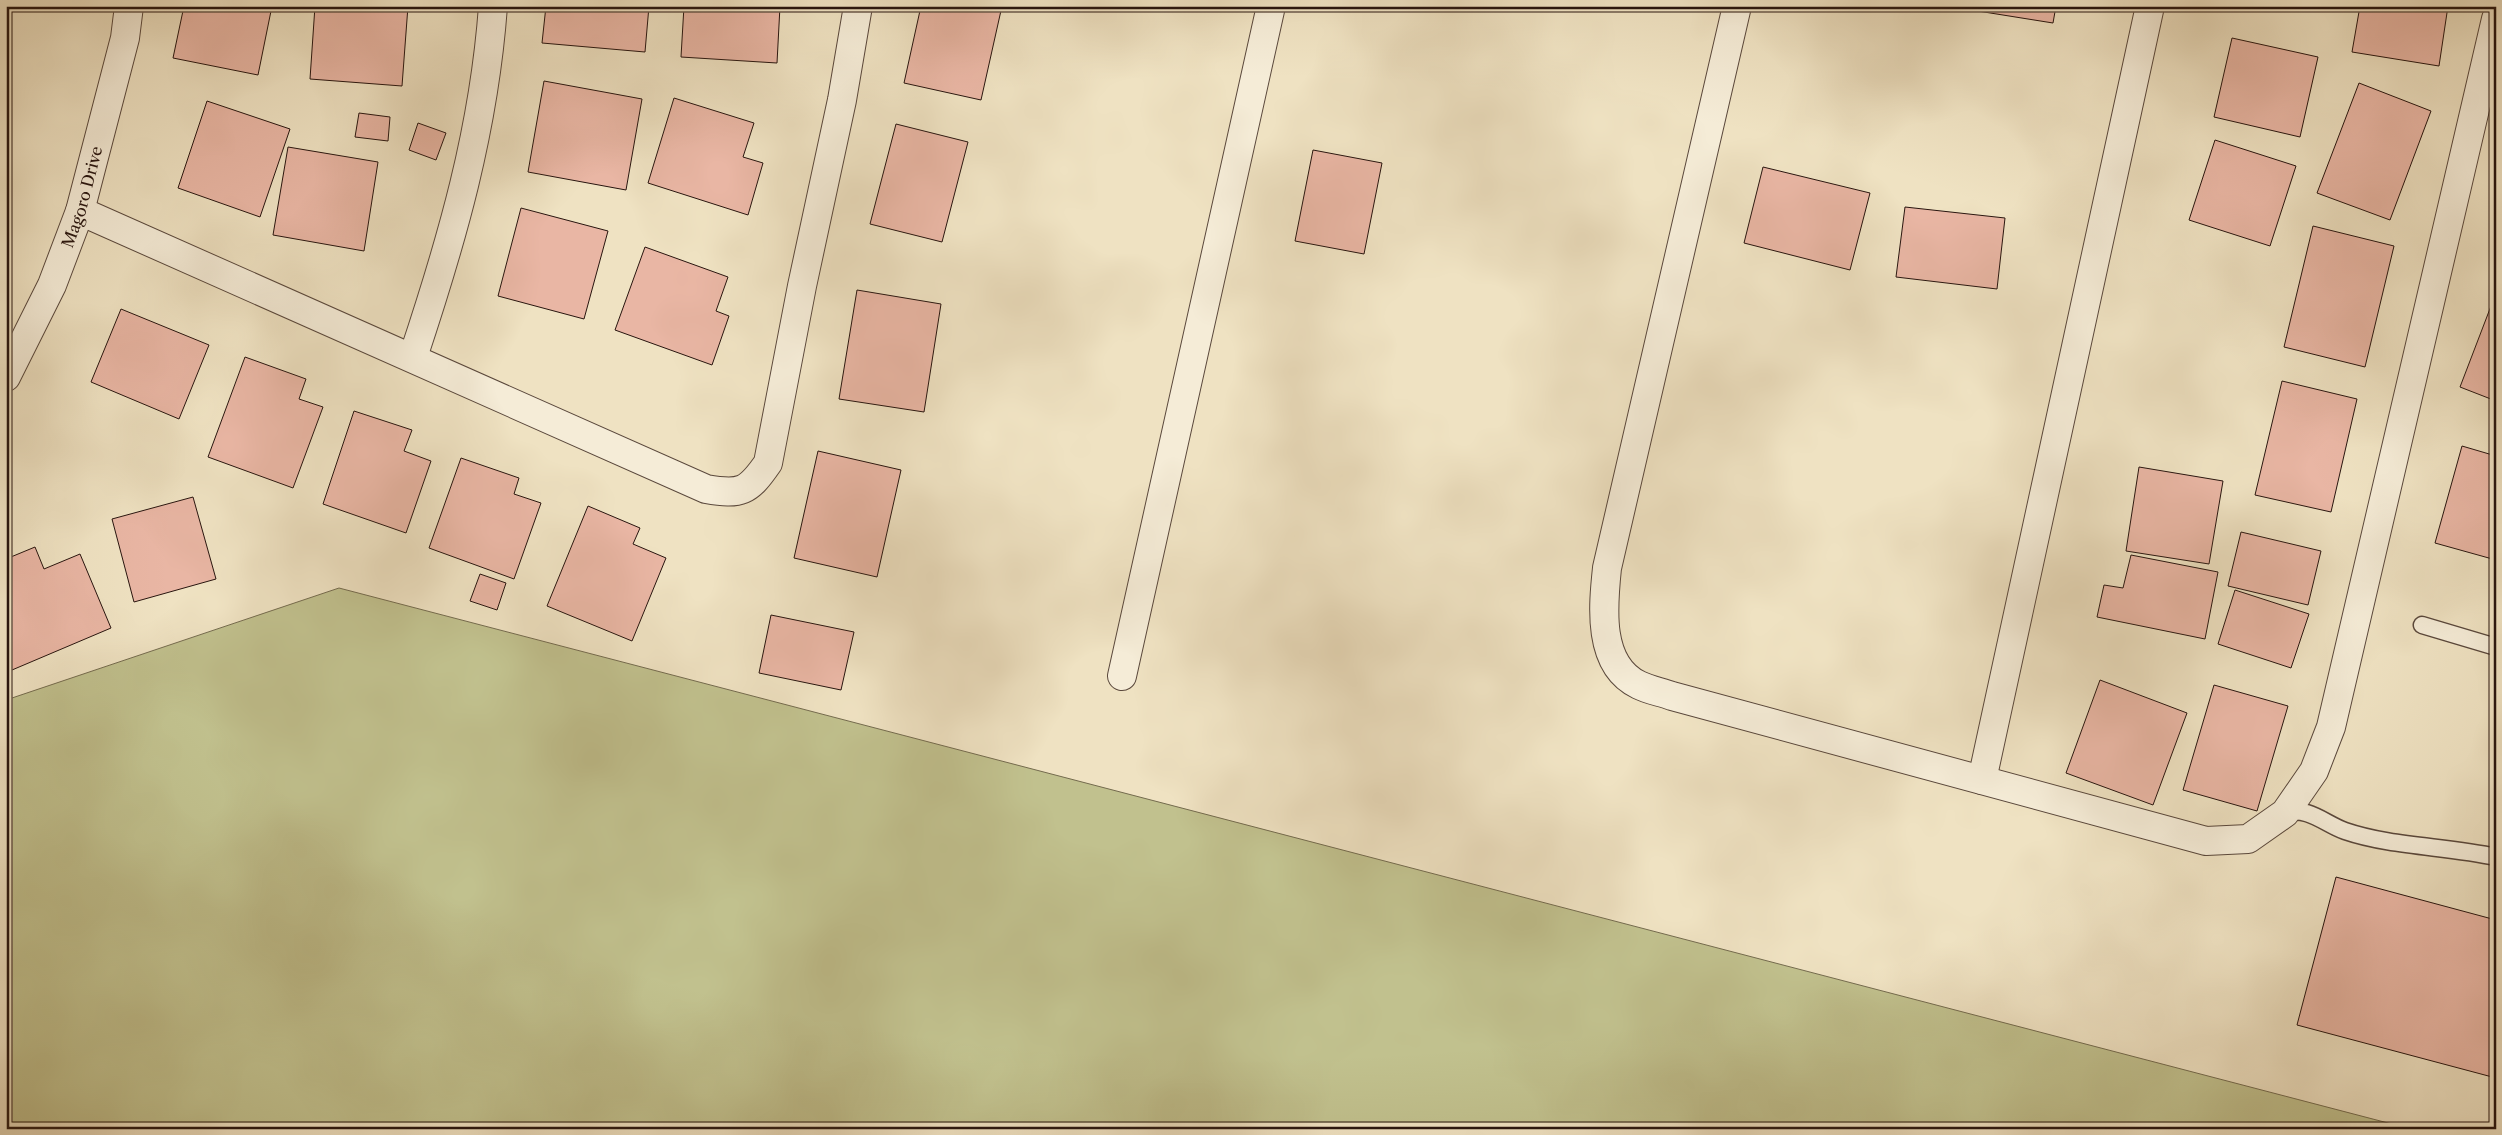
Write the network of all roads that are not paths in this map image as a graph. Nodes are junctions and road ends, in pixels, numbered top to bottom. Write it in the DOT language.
graph roads {
  1 [pos="129,6"];
  2 [pos="493,6"];
  3 [pos="858,6"];
  4 [pos="1271,6"];
  5 [pos="1737,6"];
  6 [pos="2150,6"];
  7 [pos="2496,18"];
  8 [pos="80,211"];
  9 [pos="413,357"];
  10 [pos="6,377"];
  11 [pos="2422,625"];
  12 [pos="2496,647"];
  13 [pos="1122,676"];
  14 [pos="1982,780"];
  15 [pos="2285,813"];
  16 [pos="2496,857"];
  1 -- 8 [label="street, Magoro Drive"];
  2 -- 9 [label="street"];
  3 -- 9 [label="street"];
  4 -- 13 [label="street"];
  5 -- 14 [label="street"];
  6 -- 14 [label="street"];
  7 -- 15 [label="street"];
  8 -- 9 [label="street"];
  8 -- 10 [label="street, Magoro Drive"];
  11 -- 12 [label="lane"];
  14 -- 15 [label="street"];
  15 -- 16 [label="lane"];
}
